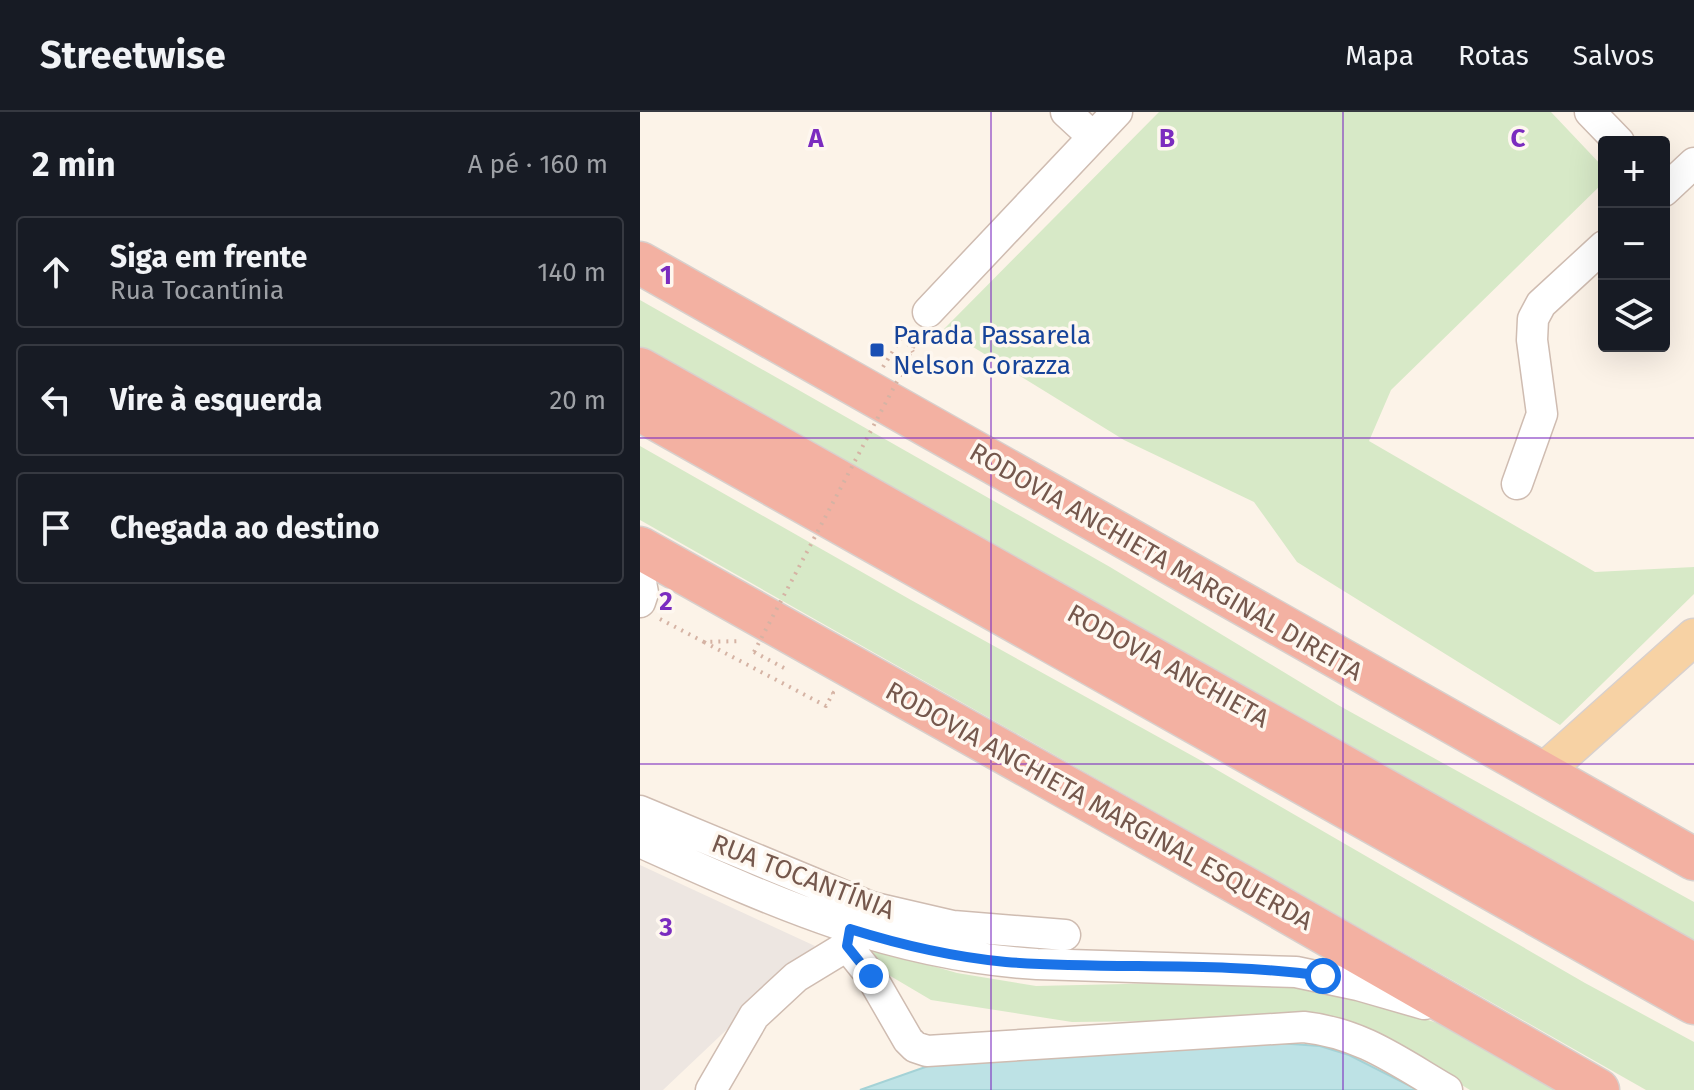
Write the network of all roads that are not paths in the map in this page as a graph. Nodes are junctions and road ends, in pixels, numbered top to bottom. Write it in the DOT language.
graph roads {
  1 [pos="1066,112"];
  2 [pos="1117,112"];
  3 [pos="1590,112"];
  4 [pos="1613,136"];
  5 [pos="1093,137"];
  6 [pos="1694,163"];
  7 [pos="1670,185"];
  8 [pos="1598,252"];
  9 [pos="640,263"];
  10 [pos="928,312"];
  11 [pos="640,369"];
  12 [pos="640,410"];
  13 [pos="1517,484"];
  14 [pos="640,548"];
  15 [pos="640,577"];
  16 [pos="646,608"];
  17 [pos="1694,637"];
  18 [pos="1541,774"];
  19 [pos="640,811"];
  20 [pos="1626,821"];
  21 [pos="1694,824"];
  22 [pos="640,842"];
  23 [pos="1694,859"];
  24 [pos="1065,935"];
  25 [pos="849,938"];
  26 [pos="1694,965"];
  27 [pos="1694,1003"];
  28 [pos="1478,1020"];
  29 [pos="711,1090"];
  30 [pos="1447,1090"];
  31 [pos="1598,1090"];
  1 -- 5 [label="street"];
  2 -- 5 [label="street"];
  3 -- 4 [label="street"];
  5 -- 10 [label="street"];
  6 -- 7 [label="street"];
  8 -- 13 [label="street"];
  9 -- 18 [label="highway, RODOVIA ANCHIETA MARGINAL DIREITA"];
  11 -- 26 [label="highway, RODOVIA ANCHIETA"];
  12 -- 27 [label="highway, RODOVIA ANCHIETA"];
  14 -- 28 [label="highway, RODOVIA ANCHIETA MARGINAL ESQUERDA"];
  15 -- 16 [label="street"];
  17 -- 18 [label="main road"];
  18 -- 20 [label="highway, RODOVIA ANCHIETA MARGINAL DIREITA"];
  19 -- 24 [label="street, RUA TOCANTÍNIA"];
  20 -- 21 [label="highway"];
  20 -- 23 [label="highway, RODOVIA ANCHIETA MARGINAL DIREITA"];
  22 -- 25 [label="street, RUA TOCANTÍNIA"];
  25 -- 28 [label="street, RUA TOCANTÍNIA"];
  25 -- 29 [label="street"];
  25 -- 30 [label="street"];
  28 -- 31 [label="highway, RODOVIA ANCHIETA MARGINAL ESQUERDA"];
}
